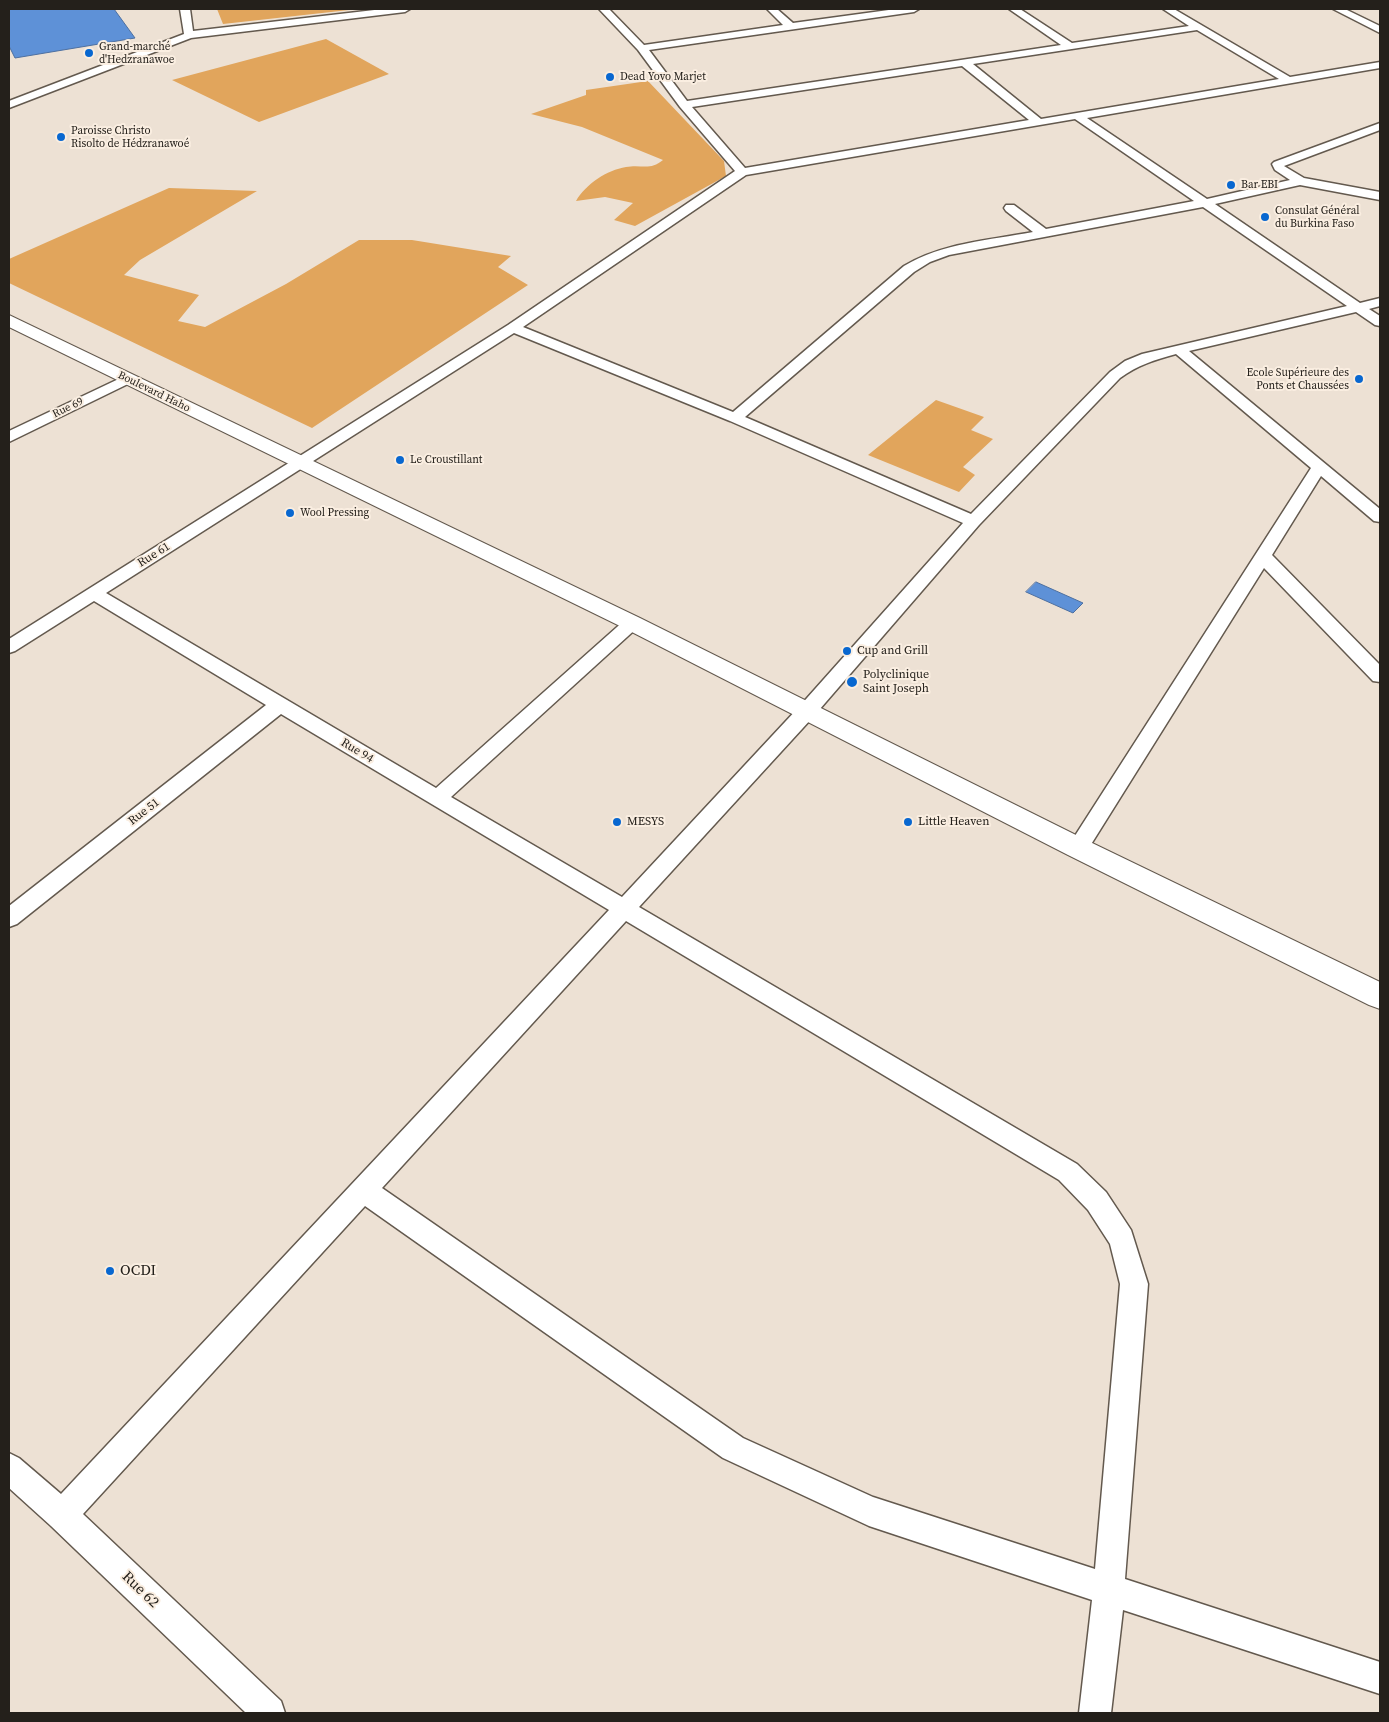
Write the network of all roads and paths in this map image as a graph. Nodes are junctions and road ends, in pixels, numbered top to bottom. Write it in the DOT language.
graph roads {
  1 [pos="185,9"];
  2 [pos="405,9"];
  3 [pos="604,9"];
  4 [pos="772,9"];
  5 [pos="914,9"];
  6 [pos="1014,9"];
  7 [pos="1168,9"];
  8 [pos="1338,9"];
  9 [pos="877,11"];
  10 [pos="791,27"];
  11 [pos="1199,27"];
  12 [pos="1380,30"];
  13 [pos="189,35"];
  14 [pos="1070,46"];
  15 [pos="642,48"];
  16 [pos="964,62"];
  17 [pos="1380,65"];
  18 [pos="1288,80"];
  19 [pos="9,105"];
  20 [pos="684,105"];
  21 [pos="1077,116"];
  22 [pos="1038,122"];
  23 [pos="1380,126"];
  24 [pos="742,172"];
  25 [pos="1300,181"];
  26 [pos="1380,196"];
  27 [pos="1205,203"];
  28 [pos="1010,208"];
  29 [pos="1044,234"];
  30 [pos="1380,302"];
  31 [pos="1359,307"];
  32 [pos="9,320"];
  33 [pos="1380,322"];
  34 [pos="513,328"];
  35 [pos="1179,350"];
  36 [pos="127,379"];
  37 [pos="735,418"];
  38 [pos="9,438"];
  39 [pos="301,464"];
  40 [pos="1320,466"];
  41 [pos="1380,517"];
  42 [pos="973,520"];
  43 [pos="1262,556"];
  44 [pos="93,593"];
  45 [pos="632,623"];
  46 [pos="9,647"];
  47 [pos="1380,676"];
  48 [pos="279,705"];
  49 [pos="806,712"];
  50 [pos="437,798"];
  51 [pos="1078,848"];
  52 [pos="622,909"];
  53 [pos="9,918"];
  54 [pos="1380,996"];
  55 [pos="364,1190"];
  56 [pos="9,1468"];
  57 [pos="62,1515"];
  58 [pos="1109,1590"];
  59 [pos="1380,1678"];
  60 [pos="269,1713"];
  61 [pos="1095,1713"];
  1 -- 13 [label="street"];
  2 -- 13 [label="street"];
  3 -- 15 [label="street"];
  4 -- 10 [label="street"];
  5 -- 9 [label="street"];
  6 -- 14 [label="street"];
  7 -- 11 [label="street"];
  8 -- 12 [label="street"];
  9 -- 10 [label="street"];
  10 -- 15 [label="street"];
  11 -- 14 [label="street"];
  11 -- 18 [label="street"];
  13 -- 19 [label="street"];
  14 -- 16 [label="street"];
  15 -- 20 [label="street"];
  16 -- 20 [label="street"];
  16 -- 22 [label="street"];
  17 -- 18 [label="street"];
  18 -- 21 [label="street"];
  20 -- 24 [label="street"];
  21 -- 22 [label="street"];
  21 -- 27 [label="street"];
  22 -- 24 [label="street"];
  23 -- 25 [label="street"];
  24 -- 34 [label="street, Rue 61"];
  25 -- 26 [label="street"];
  25 -- 27 [label="street"];
  27 -- 29 [label="street"];
  27 -- 31 [label="street"];
  28 -- 29 [label="street"];
  29 -- 37 [label="street"];
  30 -- 31 [label="street"];
  31 -- 33 [label="street"];
  31 -- 35 [label="street"];
  32 -- 36 [label="main road, Boulevard Haho"];
  34 -- 37 [label="street"];
  34 -- 39 [label="street, Rue 61"];
  35 -- 40 [label="street"];
  35 -- 42 [label="street"];
  36 -- 38 [label="street, Rue 69"];
  36 -- 39 [label="main road, Boulevard Haho"];
  37 -- 42 [label="street"];
  39 -- 44 [label="street, Rue 61"];
  39 -- 45 [label="main road, Boulevard Haho"];
  40 -- 41 [label="street"];
  40 -- 43 [label="street"];
  42 -- 49 [label="street"];
  43 -- 47 [label="street"];
  43 -- 51 [label="street"];
  44 -- 46 [label="street, Rue 61"];
  44 -- 48 [label="street, Rue 94"];
  45 -- 49 [label="main road, Boulevard Haho"];
  45 -- 50 [label="street"];
  48 -- 50 [label="street, Rue 94"];
  48 -- 53 [label="street, Rue 51"];
  49 -- 51 [label="main road, Boulevard Haho"];
  49 -- 52 [label="street"];
  50 -- 52 [label="street, Rue 94"];
  51 -- 54 [label="main road, Boulevard Haho"];
  52 -- 55 [label="street"];
  52 -- 58 [label="street, Rue 94"];
  55 -- 57 [label="street"];
  55 -- 58 [label="street"];
  56 -- 57 [label="street, Rue 62"];
  57 -- 60 [label="street, Rue 62"];
  58 -- 59 [label="street"];
  58 -- 61 [label="street, Rue 94"];
}
